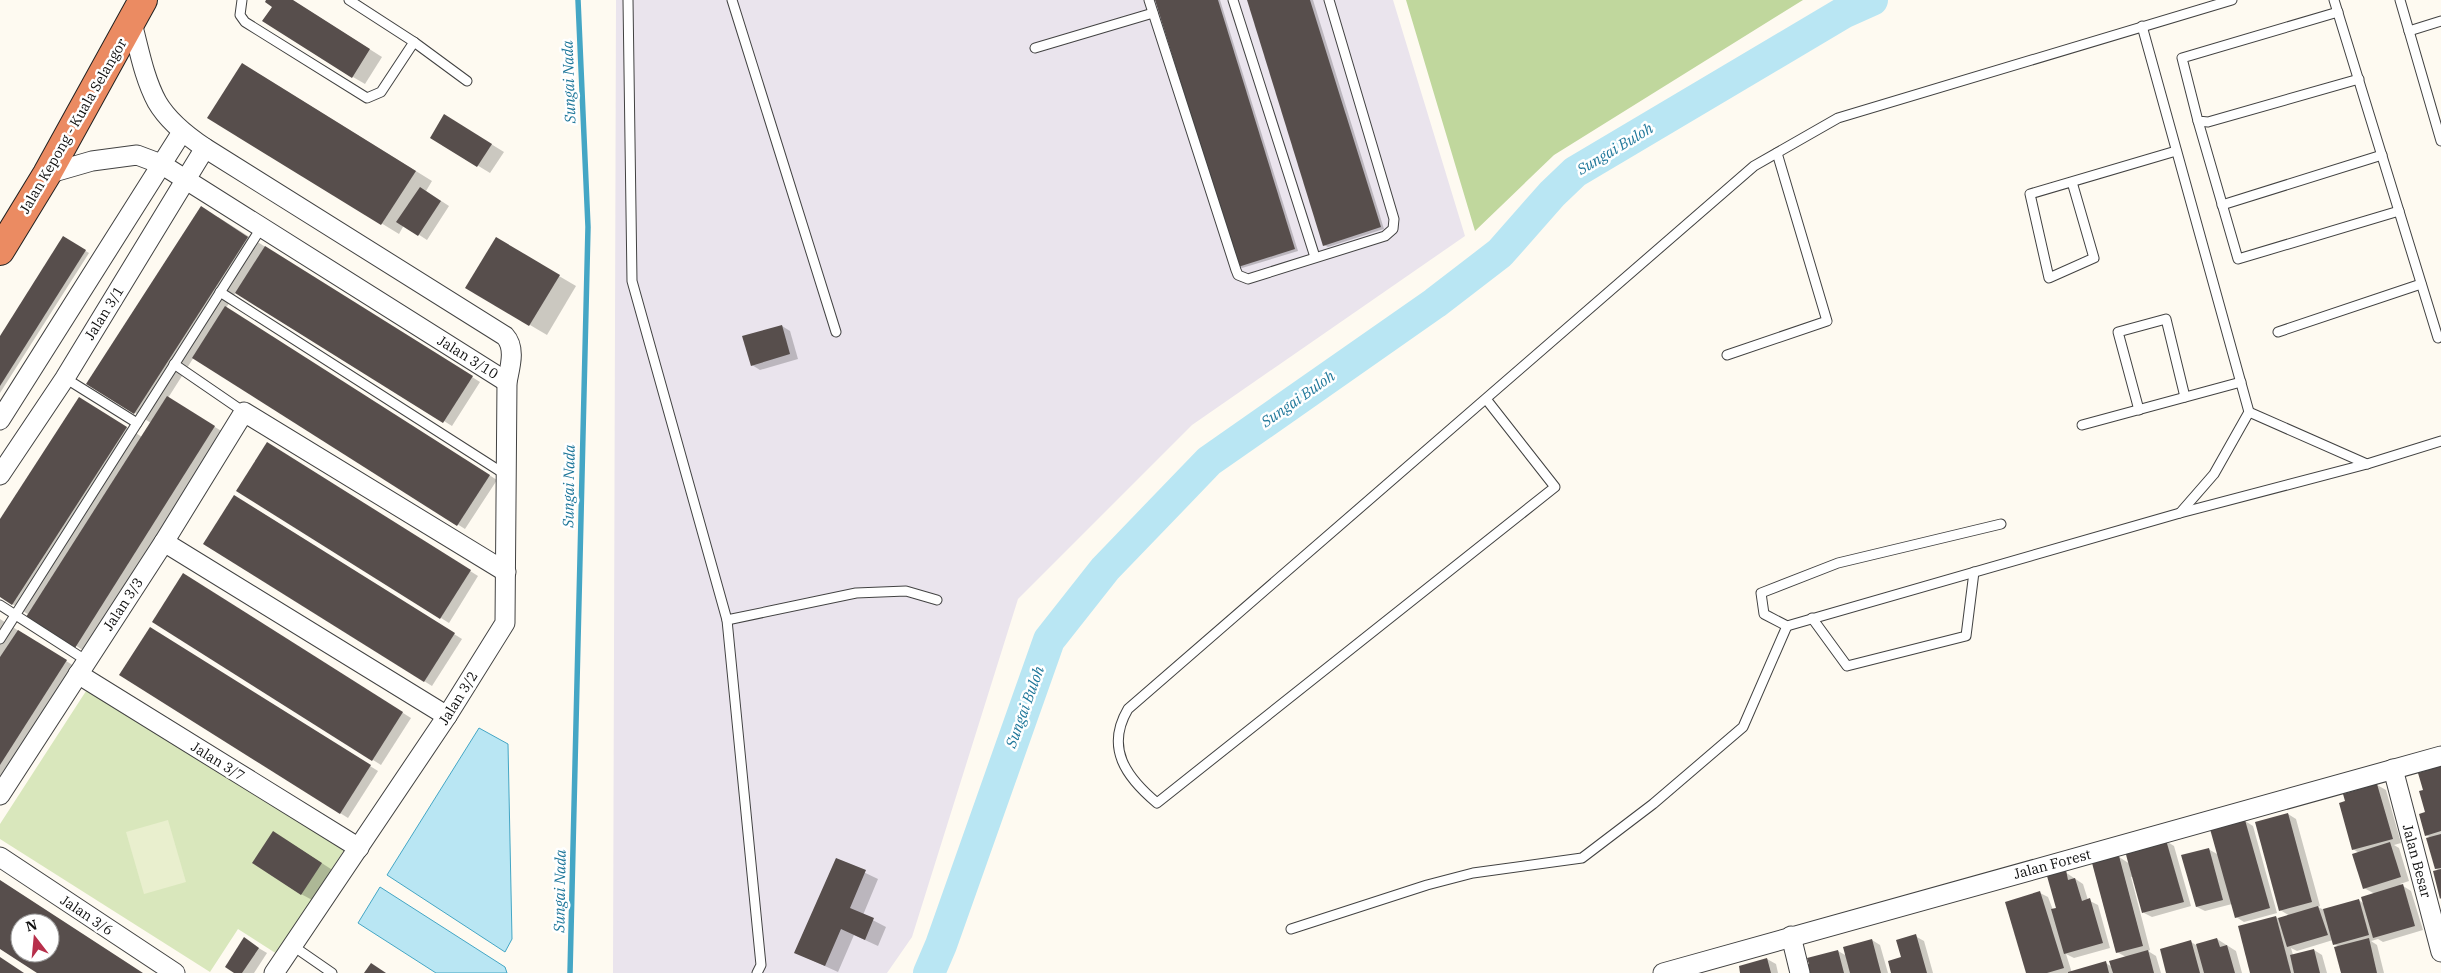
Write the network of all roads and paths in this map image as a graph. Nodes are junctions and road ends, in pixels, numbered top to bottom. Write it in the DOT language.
graph roads {
  1 [pos="242,0"];
  2 [pos="349,0"];
  3 [pos="628,0"];
  4 [pos="732,0"];
  5 [pos="1149,0"];
  6 [pos="1232,0"];
  7 [pos="1329,0"];
  8 [pos="2232,0"];
  9 [pos="2334,0"];
  10 [pos="2400,0"];
  11 [pos="138,11"];
  12 [pos="2338,12"];
  13 [pos="1153,13"];
  14 [pos="2441,21"];
  15 [pos="2142,26"];
  16 [pos="2409,31"];
  17 [pos="414,42"];
  18 [pos="1035,48"];
  19 [pos="2359,79"];
  20 [pos="467,80"];
  21 [pos="2437,109"];
  22 [pos="2198,121"];
  23 [pos="182,132"];
  24 [pos="2441,141"];
  25 [pos="204,148"];
  26 [pos="2176,150"];
  27 [pos="1777,153"];
  28 [pos="2382,155"];
  29 [pos="161,164"];
  30 [pos="47,174"];
  31 [pos="186,181"];
  32 [pos="2072,182"];
  33 [pos="2222,205"];
  34 [pos="2399,211"];
  35 [pos="261,228"];
  36 [pos="0,251"];
  37 [pos="1315,257"];
  38 [pos="2421,284"];
  39 [pos="220,292"];
  40 [pos="836,332"];
  41 [pos="2278,332"];
  42 [pos="2438,338"];
  43 [pos="1727,355"];
  44 [pos="174,364"];
  45 [pos="65,378"];
  46 [pos="508,382"];
  47 [pos="2241,382"];
  48 [pos="2185,397"];
  49 [pos="1486,399"];
  50 [pos="2139,410"];
  51 [pos="244,412"];
  52 [pos="2249,412"];
  53 [pos="0,420"];
  54 [pos="137,423"];
  55 [pos="2082,425"];
  56 [pos="2441,441"];
  57 [pos="2367,464"];
  58 [pos="0,475"];
  59 [pos="506,475"];
  60 [pos="2180,513"];
  61 [pos="2001,524"];
  62 [pos="164,542"];
  63 [pos="506,572"];
  64 [pos="1974,572"];
  65 [pos="937,600"];
  66 [pos="0,605"];
  67 [pos="14,615"];
  68 [pos="1812,618"];
  69 [pos="727,620"];
  70 [pos="1787,626"];
  71 [pos="0,639"];
  72 [pos="83,667"];
  73 [pos="447,716"];
  74 [pos="2441,756"];
  75 [pos="2393,769"];
  76 [pos="0,795"];
  77 [pos="359,848"];
  78 [pos="0,857"];
  79 [pos="1291,929"];
  80 [pos="1791,936"];
  81 [pos="293,946"];
  82 [pos="2441,952"];
  83 [pos="175,973"];
  84 [pos="274,973"];
  85 [pos="332,973"];
  86 [pos="757,973"];
  87 [pos="1663,973"];
  88 [pos="1800,973"];
  1 -- 17 [label="lane"];
  2 -- 17 [label="lane"];
  3 -- 69 [label="lane"];
  4 -- 40 [label="lane"];
  5 -- 13 [label="lane"];
  6 -- 37 [label="lane"];
  7 -- 37 [label="lane"];
  8 -- 15 [label="lane"];
  9 -- 12 [label="lane"];
  10 -- 16 [label="lane"];
  11 -- 23 [label="street, Jalan 3/10"];
  11 -- 30 [label="highway, Jalan Kepong - Kuala Selangor"];
  12 -- 19 [label="lane"];
  12 -- 22 [label="lane"];
  13 -- 18 [label="lane"];
  13 -- 37 [label="lane"];
  14 -- 16 [label="lane"];
  15 -- 26 [label="lane"];
  15 -- 27 [label="lane"];
  16 -- 21 [label="lane"];
  17 -- 20 [label="lane"];
  19 -- 22 [label="lane"];
  19 -- 28 [label="lane"];
  21 -- 24 [label="lane"];
  22 -- 33 [label="lane"];
  23 -- 25 [label="street, Jalan 3/10"];
  23 -- 29 [label="street"];
  25 -- 31 [label="street, Jalan 3/1"];
  25 -- 46 [label="street, Jalan 3/10"];
  26 -- 32 [label="lane"];
  26 -- 47 [label="lane"];
  27 -- 43 [label="lane"];
  27 -- 49 [label="lane"];
  28 -- 33 [label="lane"];
  28 -- 34 [label="lane"];
  29 -- 30 [label="street, Jalan 3/10"];
  29 -- 31 [label="street, Jalan 3/10"];
  29 -- 53 [label="street"];
  30 -- 36 [label="highway, Jalan Kepong - Kuala Selangor"];
  31 -- 35 [label="street, Jalan 3/10"];
  31 -- 45 [label="street, Jalan 3/1"];
  32 -- 32 [label="lane"];
  33 -- 34 [label="lane"];
  34 -- 38 [label="lane"];
  35 -- 39 [label="lane"];
  35 -- 46 [label="street, Jalan 3/10"];
  38 -- 41 [label="lane"];
  38 -- 42 [label="lane"];
  39 -- 44 [label="lane"];
  39 -- 59 [label="lane"];
  44 -- 51 [label="lane"];
  44 -- 54 [label="lane"];
  45 -- 54 [label="lane"];
  45 -- 58 [label="street, Jalan 3/1"];
  46 -- 59 [label="street, Jalan 3/2"];
  47 -- 48 [label="lane"];
  47 -- 52 [label="lane"];
  48 -- 50 [label="lane"];
  48 -- 50 [label="lane"];
  49 -- 49 [label="lane"];
  50 -- 55 [label="lane"];
  51 -- 62 [label="street, Jalan 3/3"];
  51 -- 63 [label="street"];
  52 -- 57 [label="lane"];
  52 -- 60 [label="lane"];
  54 -- 67 [label="lane"];
  56 -- 57 [label="lane"];
  57 -- 60 [label="lane"];
  59 -- 63 [label="street, Jalan 3/2"];
  60 -- 64 [label="lane"];
  61 -- 70 [label="lane"];
  62 -- 72 [label="street, Jalan 3/3"];
  62 -- 73 [label="street"];
  63 -- 73 [label="street, Jalan 3/2"];
  64 -- 68 [label="lane"];
  64 -- 68 [label="lane"];
  65 -- 69 [label="lane"];
  66 -- 67 [label="lane"];
  67 -- 71 [label="lane"];
  67 -- 72 [label="lane"];
  68 -- 70 [label="lane"];
  69 -- 86 [label="lane"];
  70 -- 79 [label="lane"];
  72 -- 76 [label="street, Jalan 3/3"];
  72 -- 77 [label="street, Jalan 3/7"];
  73 -- 77 [label="street, Jalan 3/2"];
  74 -- 75 [label="street, Jalan Forest"];
  75 -- 80 [label="street, Jalan Forest"];
  75 -- 82 [label="street, Jalan Besar"];
  77 -- 81 [label="street, Jalan 3/2"];
  78 -- 83 [label="street, Jalan 3/6"];
  80 -- 87 [label="street, Jalan Forest"];
  80 -- 88 [label="street"];
  81 -- 84 [label="street, Jalan 3/2"];
  81 -- 85 [label="lane"];
}
